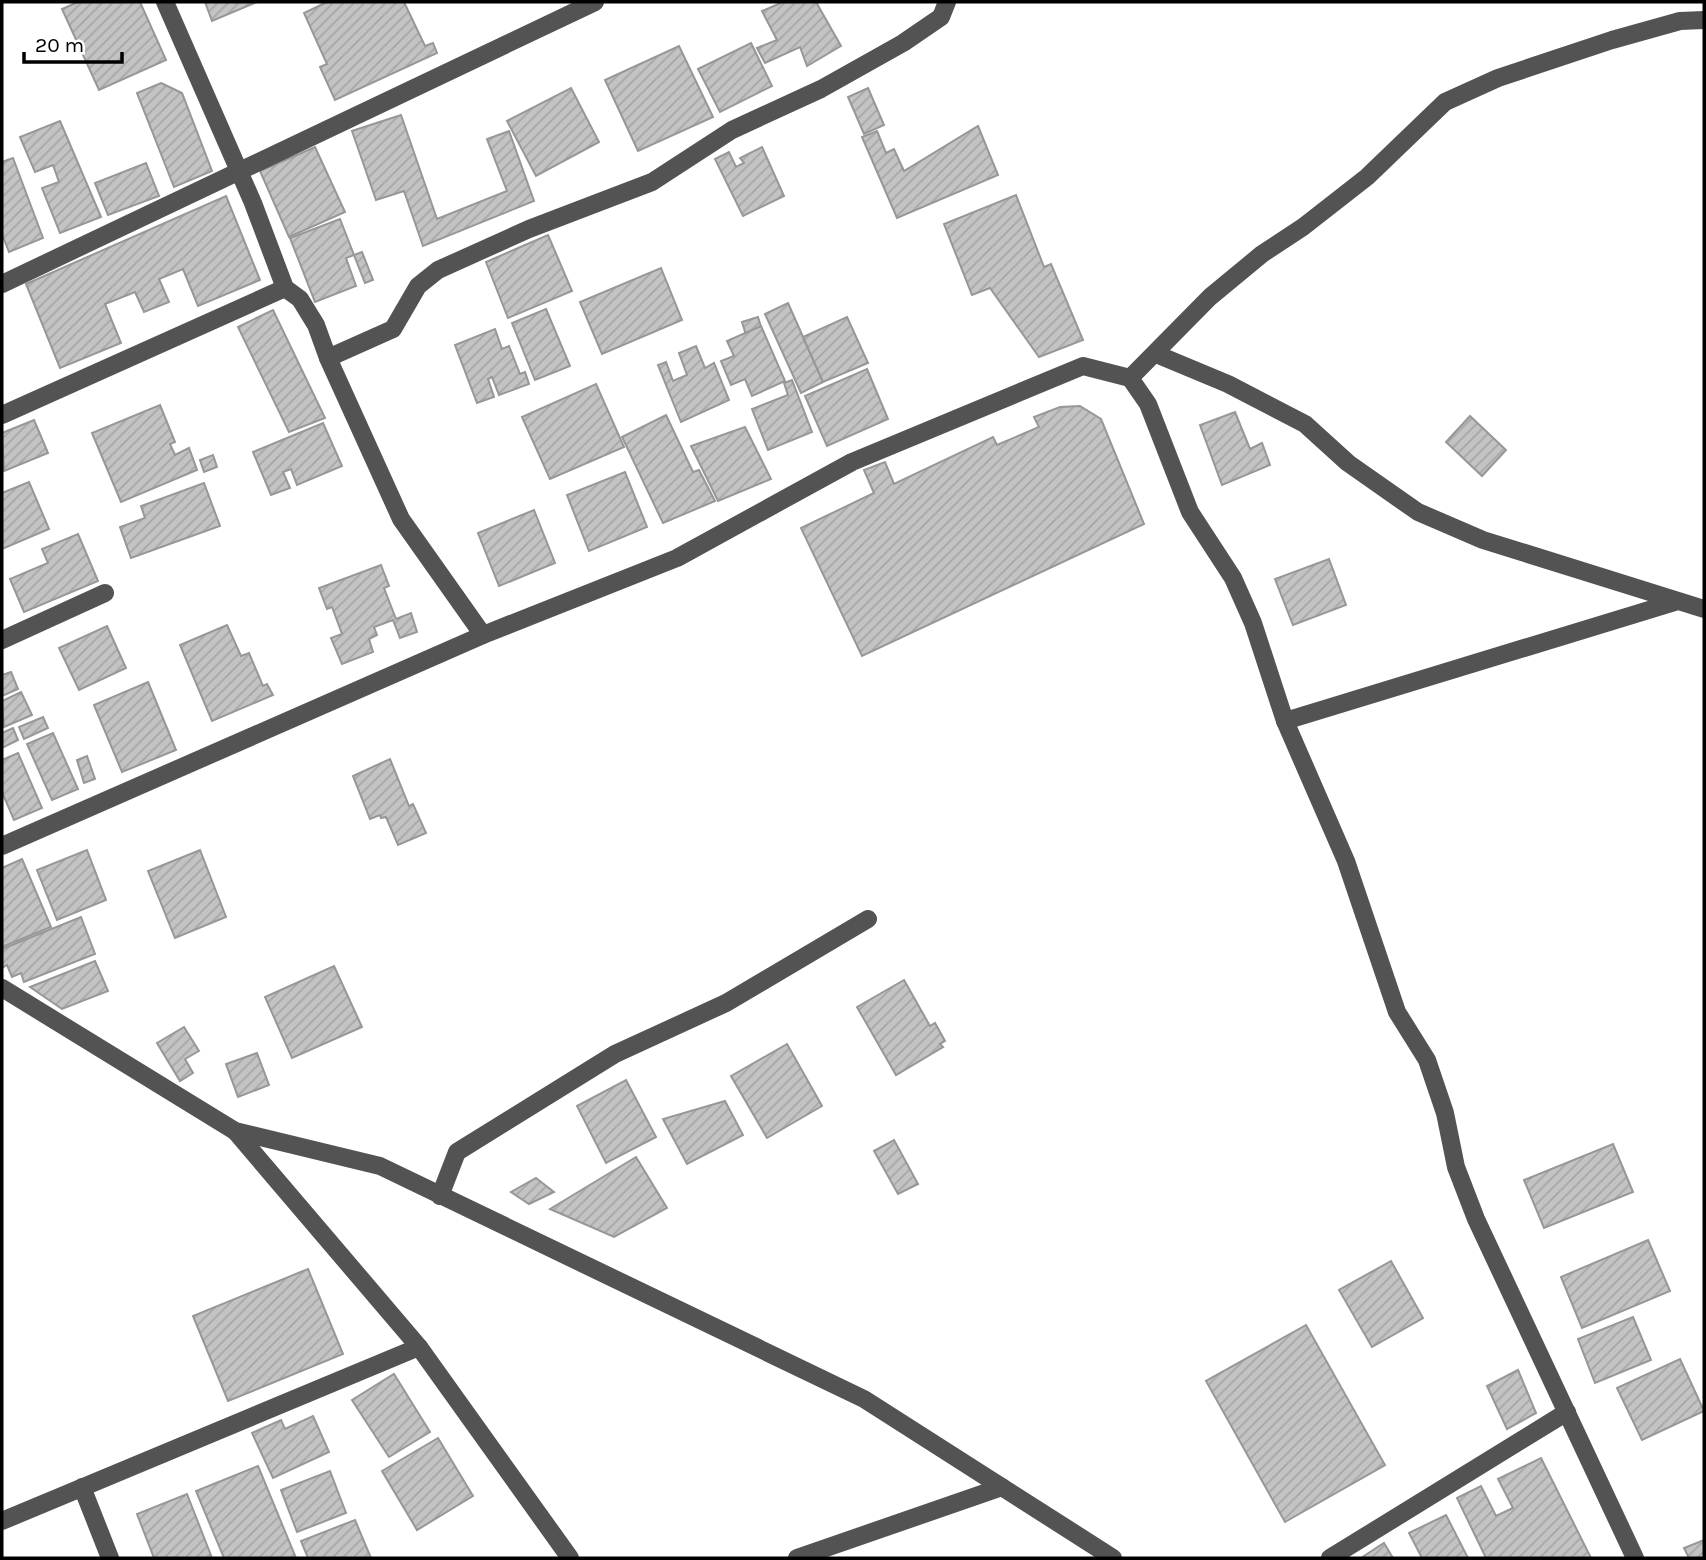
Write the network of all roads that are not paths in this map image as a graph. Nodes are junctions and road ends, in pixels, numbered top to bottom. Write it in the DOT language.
graph roads {
  1 [pos="165,2"];
  2 [pos="595,2"];
  3 [pos="947,2"];
  4 [pos="1691,2"];
  5 [pos="1699,20"];
  6 [pos="239,169"];
  7 [pos="2,284"];
  8 [pos="285,288"];
  9 [pos="1156,354"];
  10 [pos="328,358"];
  11 [pos="1130,378"];
  12 [pos="2,415"];
  13 [pos="105,593"];
  14 [pos="1675,601"];
  15 [pos="1704,609"];
  16 [pos="483,635"];
  17 [pos="2,640"];
  18 [pos="1285,721"];
  19 [pos="2,846"];
  20 [pos="868,919"];
  21 [pos="2,988"];
  22 [pos="234,1131"];
  23 [pos="440,1196"];
  24 [pos="419,1347"];
  25 [pos="1567,1412"];
  26 [pos="82,1487"];
  27 [pos="1002,1487"];
  28 [pos="2,1521"];
  29 [pos="110,1558"];
  30 [pos="570,1558"];
  31 [pos="797,1558"];
  32 [pos="1113,1558"];
  33 [pos="1330,1558"];
  34 [pos="1635,1558"];
  1 -- 6 [label="street"];
  2 -- 6 [label="street"];
  3 -- 10 [label="street"];
  4 -- 5 [label="street"];
  5 -- 9 [label="street"];
  6 -- 7 [label="street"];
  6 -- 8 [label="street"];
  8 -- 10 [label="street"];
  8 -- 12 [label="street"];
  9 -- 11 [label="street"];
  9 -- 14 [label="street"];
  10 -- 16 [label="street"];
  11 -- 16 [label="street"];
  11 -- 18 [label="street"];
  13 -- 17 [label="street"];
  14 -- 15 [label="street"];
  14 -- 18 [label="street"];
  16 -- 19 [label="street"];
  18 -- 25 [label="street"];
  20 -- 23 [label="street"];
  21 -- 22 [label="street"];
  22 -- 23 [label="street"];
  22 -- 24 [label="street"];
  23 -- 27 [label="street"];
  24 -- 26 [label="street"];
  24 -- 30 [label="street"];
  25 -- 33 [label="street"];
  25 -- 34 [label="street"];
  26 -- 28 [label="street"];
  26 -- 29 [label="street"];
  27 -- 31 [label="street"];
  27 -- 32 [label="street"];
}
